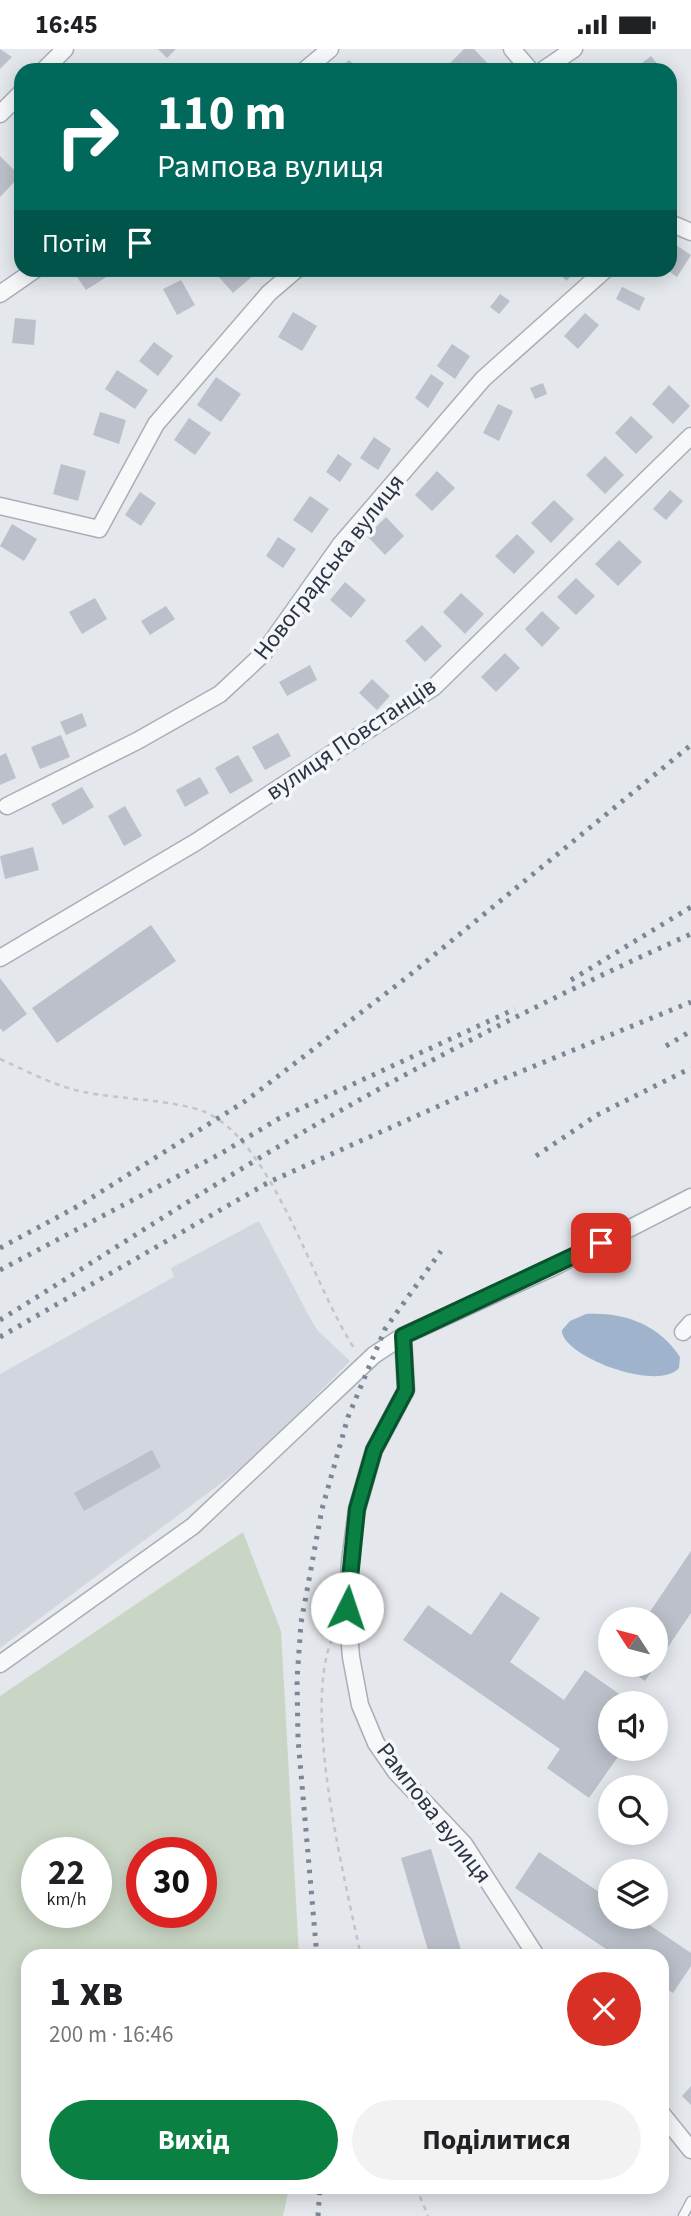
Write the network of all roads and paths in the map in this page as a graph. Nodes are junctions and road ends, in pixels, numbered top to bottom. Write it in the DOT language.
graph roads {
  1 [pos="65,49"];
  2 [pos="330,49"];
  3 [pos="512,49"];
  4 [pos="574,49"];
  5 [pos="51,63"];
  6 [pos="313,63"];
  7 [pos="524,63"];
  8 [pos="554,63"];
  9 [pos="14,100"];
  10 [pos="0,114"];
  11 [pos="24,277"];
  12 [pos="288,277"];
  13 [pos="597,277"];
  14 [pos="0,293"];
  15 [pos="691,436"];
  16 [pos="0,506"];
  17 [pos="7,806"];
  18 [pos="0,958"];
  19 [pos="0,1059"];
  20 [pos="691,1197"];
  21 [pos="403,1336"];
  22 [pos="374,1355"];
  23 [pos="347,1608"];
  24 [pos="0,1664"];
  25 [pos="360,1949"];
  26 [pos="532,1949"];
  27 [pos="669,2123"];
  28 [pos="691,2150"];
  29 [pos="419,2194"];
  30 [pos="691,2201"];
  31 [pos="428,2216"];
  32 [pos="683,2216"];
  1 -- 5 [label="street"];
  2 -- 6 [label="street"];
  3 -- 7 [label="street"];
  4 -- 8 [label="street"];
  9 -- 10 [label="street"];
  11 -- 14 [label="street"];
  12 -- 16 [label="street"];
  13 -- 17 [label="street, Новоградська вулиця"];
  15 -- 18 [label="street, вулиця Повстанців"];
  19 -- 22 [label="path"];
  20 -- 21 [label="street"];
  21 -- 22 [label="street"];
  21 -- 23 [label="street, Рампова вулиця"];
  22 -- 24 [label="street"];
  23 -- 25 [label="path"];
  23 -- 26 [label="street, Рампова вулиця"];
  27 -- 28 [label="street"];
  29 -- 31 [label="path"];
  30 -- 32 [label="lane"];
}
